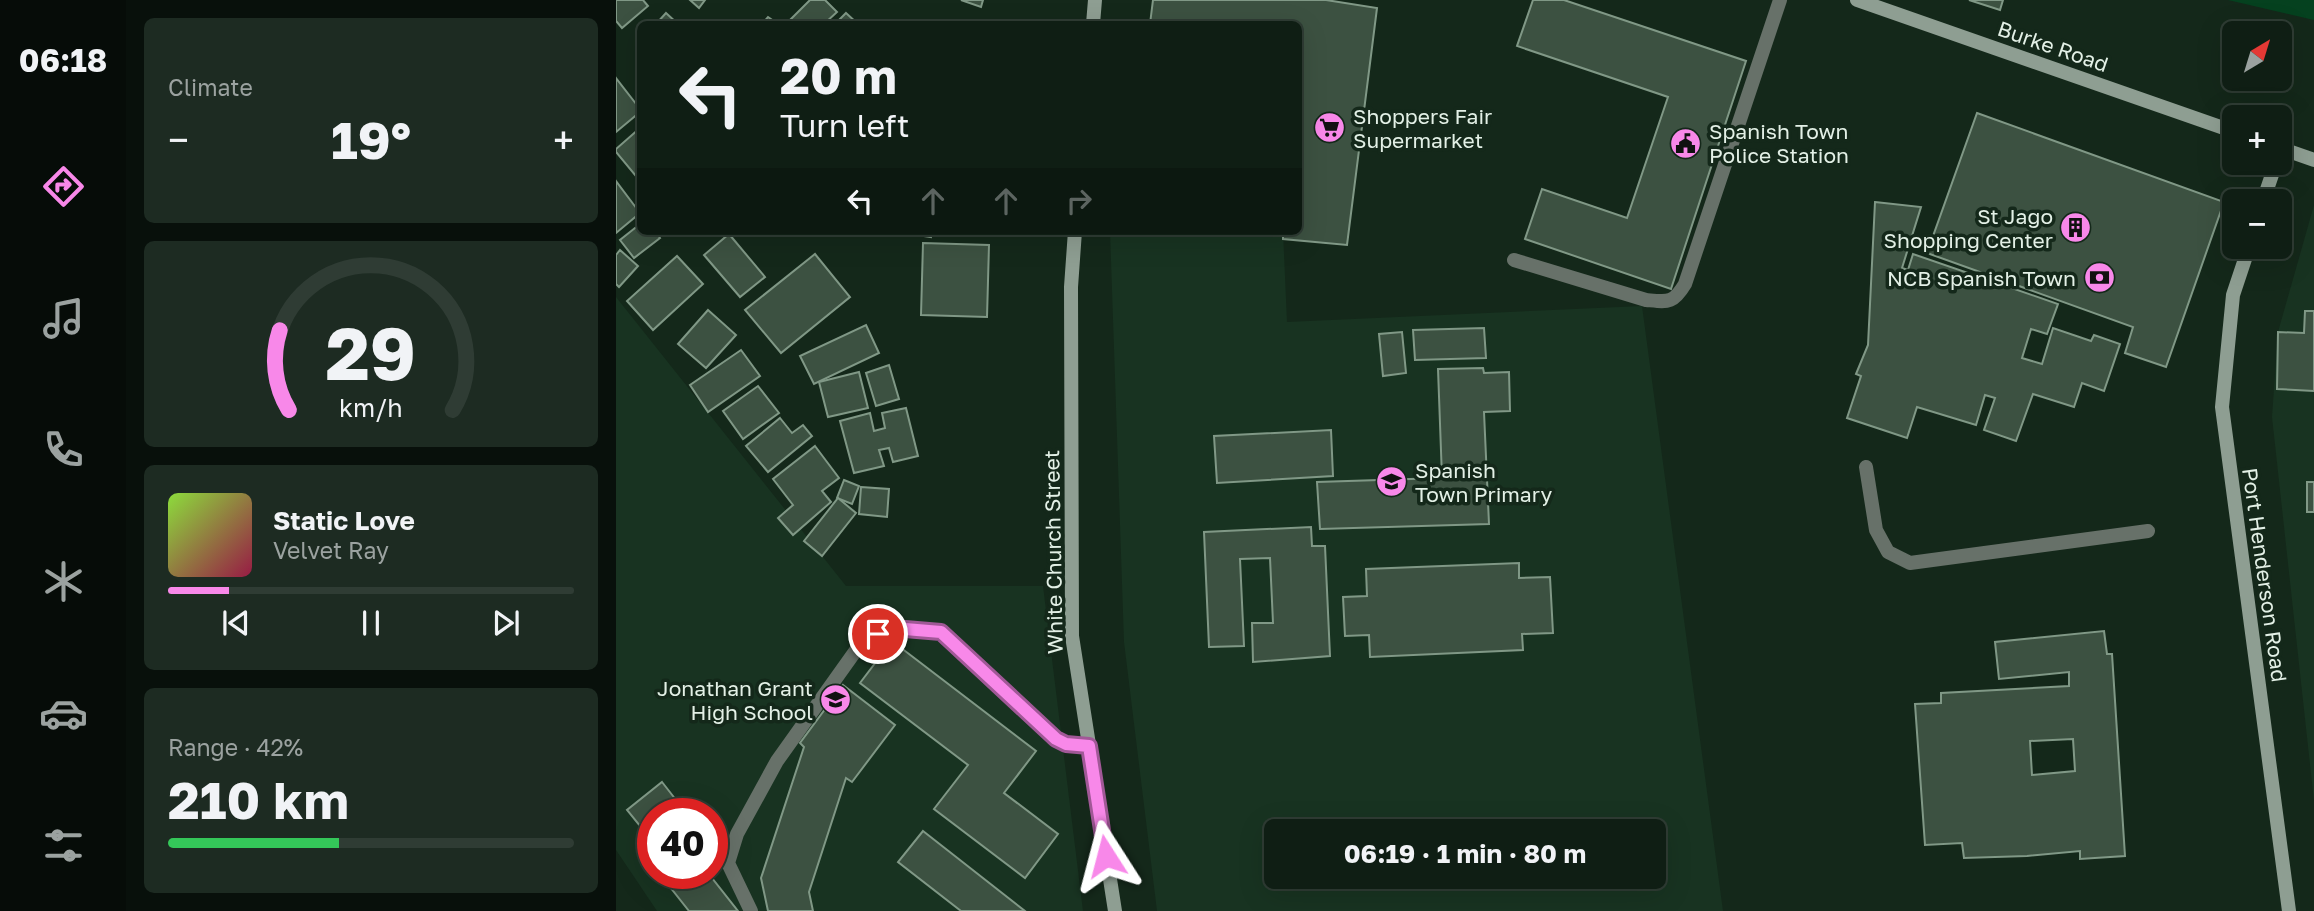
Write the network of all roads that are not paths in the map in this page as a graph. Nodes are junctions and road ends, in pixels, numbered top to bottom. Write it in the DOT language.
graph roads {
  1 [pos="1096,0"];
  2 [pos="1780,0"];
  3 [pos="1857,0"];
  4 [pos="1093,21"];
  5 [pos="2222,127"];
  6 [pos="2292,152"];
  7 [pos="2314,160"];
  8 [pos="1075,235"];
  9 [pos="2245,259"];
  10 [pos="1514,260"];
  11 [pos="1866,467"];
  12 [pos="2148,531"];
  13 [pos="1089,746"];
  14 [pos="751,911"];
  15 [pos="1115,911"];
  16 [pos="2289,911"];
  1 -- 4 [label="street"];
  2 -- 10 [label="lane"];
  3 -- 5 [label="street, Burke Road"];
  6 -- 7 [label="street"];
  8 -- 13 [label="street, White Church Street"];
  9 -- 16 [label="street, Port Henderson Road"];
  11 -- 12 [label="lane"];
  13 -- 14 [label="lane"];
  13 -- 15 [label="street, White Church Street"];
}
